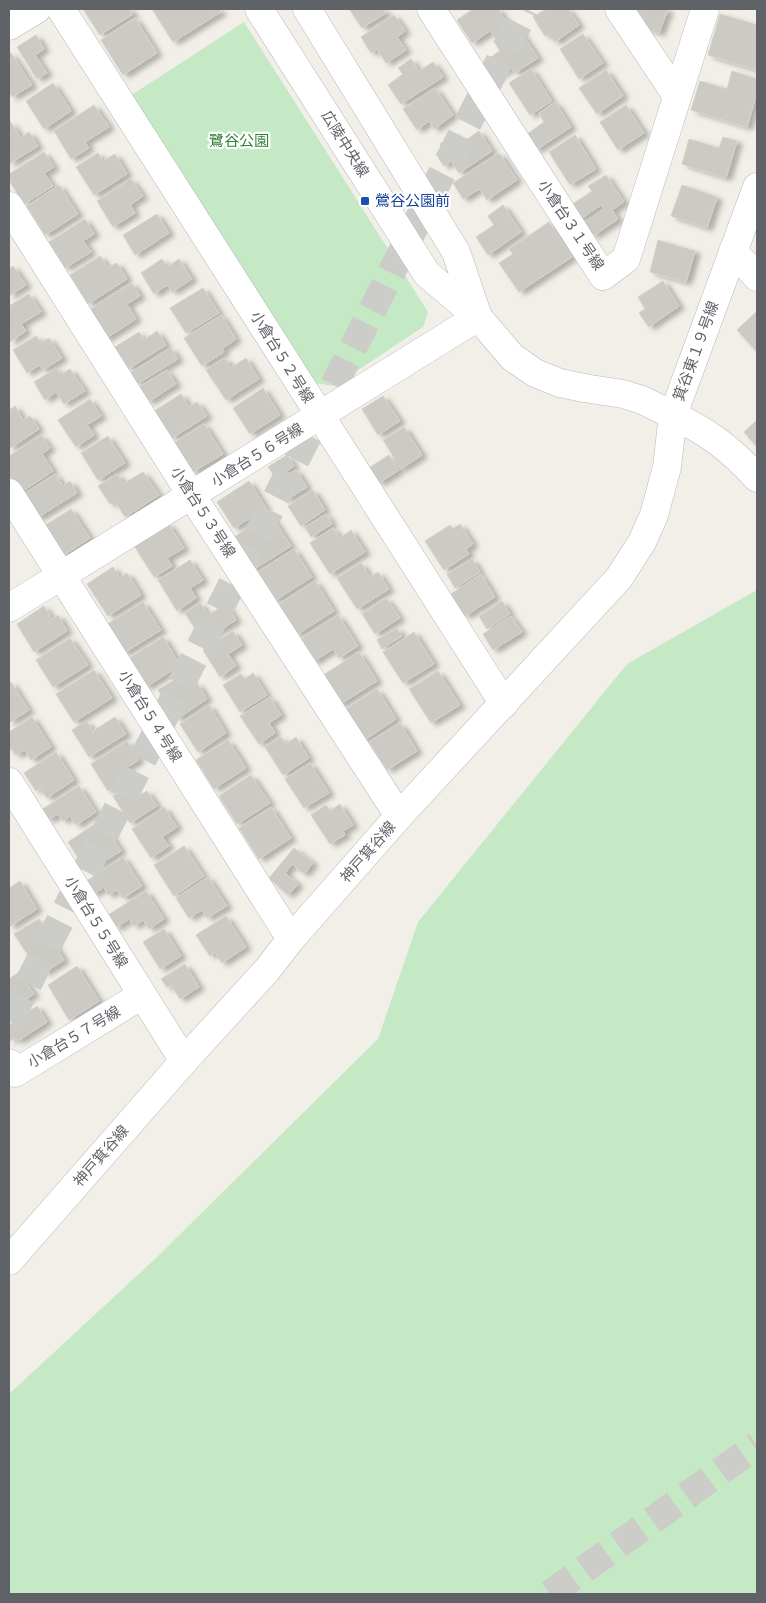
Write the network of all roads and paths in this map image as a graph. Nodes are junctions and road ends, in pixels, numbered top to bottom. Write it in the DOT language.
graph roads {
  1 [pos="37,9"];
  2 [pos="61,9"];
  3 [pos="259,9"];
  4 [pos="307,9"];
  5 [pos="431,9"];
  6 [pos="619,9"];
  7 [pos="705,9"];
  8 [pos="9,26"];
  9 [pos="677,96"];
  10 [pos="757,187"];
  11 [pos="9,206"];
  12 [pos="733,251"];
  13 [pos="757,276"];
  14 [pos="478,317"];
  15 [pos="320,416"];
  16 [pos="672,416"];
  17 [pos="757,478"];
  18 [pos="9,493"];
  19 [pos="192,496"];
  20 [pos="60,576"];
  21 [pos="9,608"];
  22 [pos="504,704"];
  23 [pos="9,782"];
  24 [pos="399,816"];
  25 [pos="292,939"];
  26 [pos="142,995"];
  27 [pos="184,1061"];
  28 [pos="9,1063"];
  29 [pos="9,1261"];
  1 -- 8 [label="street"];
  2 -- 15 [label="street, 小倉台５２号線"];
  3 -- 14 [label="street, 広陵中央線"];
  4 -- 14 [label="street, 広陵中央線"];
  5 -- 9 [label="street, 小倉台３１号線"];
  6 -- 9 [label="street"];
  7 -- 9 [label="street, 小倉台３１号線"];
  10 -- 12 [label="street, 箕谷東１９号線"];
  11 -- 19 [label="street, 小倉台５３号線"];
  12 -- 13 [label="street"];
  12 -- 16 [label="street, 箕谷東１９号線"];
  14 -- 15 [label="street, 小倉台５６号線"];
  14 -- 16 [label="street, 広陵中央線"];
  15 -- 19 [label="street, 小倉台５６号線"];
  15 -- 22 [label="street, 小倉台５２号線"];
  16 -- 17 [label="street, 箕谷東１９号線"];
  16 -- 22 [label="street, 神戸箕谷線"];
  18 -- 20 [label="street, 小倉台５４号線"];
  19 -- 20 [label="street, 小倉台５６号線"];
  19 -- 24 [label="street, 小倉台５３号線"];
  20 -- 21 [label="street, 小倉台５６号線"];
  20 -- 25 [label="street, 小倉台５４号線"];
  22 -- 24 [label="street, 神戸箕谷線"];
  23 -- 26 [label="street, 小倉台５５号線"];
  24 -- 25 [label="street, 神戸箕谷線"];
  25 -- 27 [label="street, 神戸箕谷線"];
  26 -- 27 [label="street, 小倉台５５号線"];
  26 -- 28 [label="street, 小倉台５７号線"];
  27 -- 29 [label="street, 神戸箕谷線"];
}
